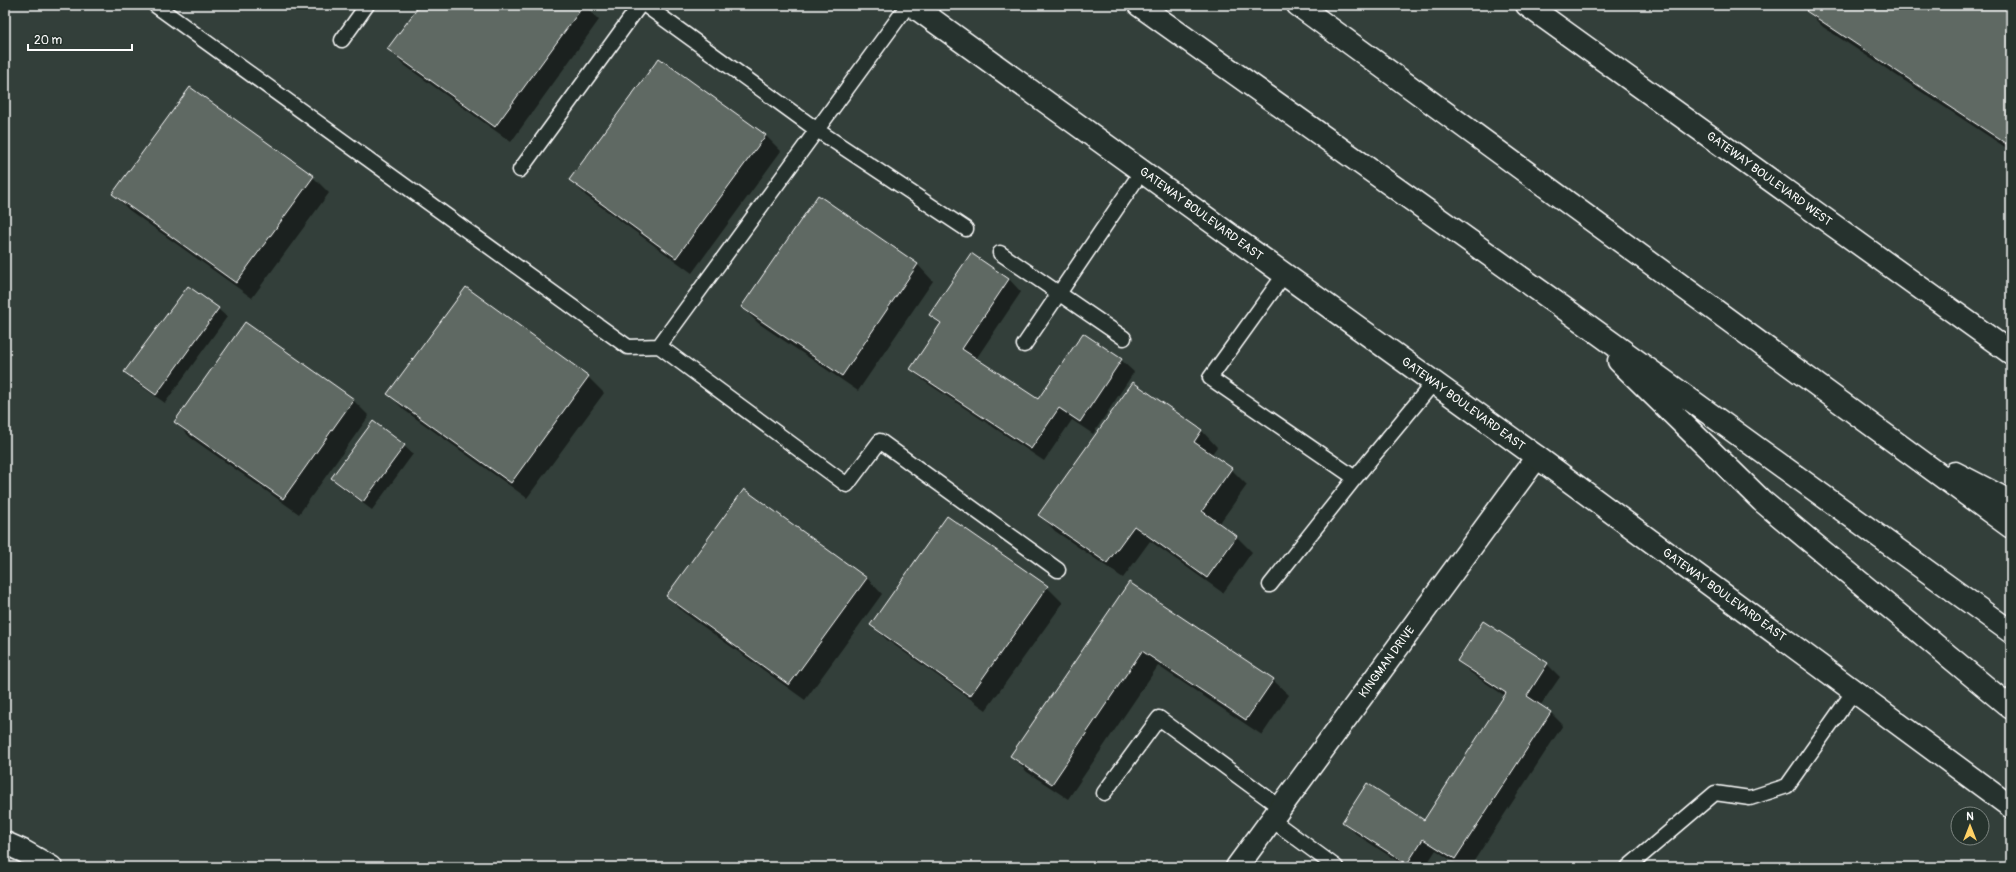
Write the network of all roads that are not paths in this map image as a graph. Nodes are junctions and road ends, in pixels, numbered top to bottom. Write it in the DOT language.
graph roads {
  1 [pos="155,5"];
  2 [pos="367,5"];
  3 [pos="640,5"];
  4 [pos="645,5"];
  5 [pos="908,5"];
  6 [pos="912,5"];
  7 [pos="1139,5"];
  8 [pos="1298,5"];
  9 [pos="1527,5"];
  10 [pos="342,40"];
  11 [pos="817,130"];
  12 [pos="520,170"];
  13 [pos="1142,171"];
  14 [pos="966,229"];
  15 [pos="1000,253"];
  16 [pos="1284,275"];
  17 [pos="1059,293"];
  18 [pos="1565,309"];
  19 [pos="1124,338"];
  20 [pos="1024,345"];
  21 [pos="659,346"];
  22 [pos="2011,353"];
  23 [pos="1434,382"];
  24 [pos="1892,441"];
  25 [pos="1537,458"];
  26 [pos="1355,478"];
  27 [pos="2011,502"];
  28 [pos="2011,527"];
  29 [pos="1058,570"];
  30 [pos="1270,585"];
  31 [pos="2011,632"];
  32 [pos="1854,691"];
  33 [pos="2011,708"];
  34 [pos="1104,793"];
  35 [pos="2011,807"];
  36 [pos="1276,814"];
  37 [pos="5,844"];
  38 [pos="51,867"];
  39 [pos="1237,867"];
  40 [pos="1336,867"];
  41 [pos="1628,867"];
  1 -- 21 [label="lane"];
  2 -- 10 [label="lane"];
  3 -- 12 [label="lane"];
  4 -- 11 [label="lane"];
  5 -- 11 [label="lane"];
  6 -- 13 [label="main road, GATEWAY BOULEVARD EAST"];
  7 -- 18 [label="main road"];
  8 -- 24 [label="main road"];
  9 -- 22 [label="main road, GATEWAY BOULEVARD WEST"];
  11 -- 14 [label="lane"];
  11 -- 21 [label="lane"];
  13 -- 16 [label="main road, GATEWAY BOULEVARD EAST"];
  13 -- 17 [label="lane"];
  15 -- 17 [label="lane"];
  16 -- 23 [label="main road, GATEWAY BOULEVARD EAST"];
  16 -- 26 [label="lane"];
  17 -- 19 [label="lane"];
  17 -- 20 [label="lane"];
  18 -- 31 [label="main road"];
  18 -- 33 [label="main road"];
  21 -- 29 [label="lane"];
  23 -- 25 [label="main road, GATEWAY BOULEVARD EAST"];
  23 -- 26 [label="lane"];
  24 -- 27 [label="main road"];
  24 -- 28 [label="main road"];
  25 -- 32 [label="main road, GATEWAY BOULEVARD EAST"];
  25 -- 36 [label="main road, KINGMAN DRIVE"];
  26 -- 30 [label="lane"];
  32 -- 35 [label="main road, GATEWAY BOULEVARD EAST"];
  32 -- 41 [label="lane"];
  34 -- 36 [label="lane"];
  36 -- 39 [label="main road, KINGMAN DRIVE"];
  36 -- 40 [label="lane"];
  37 -- 38 [label="main road"];
}
